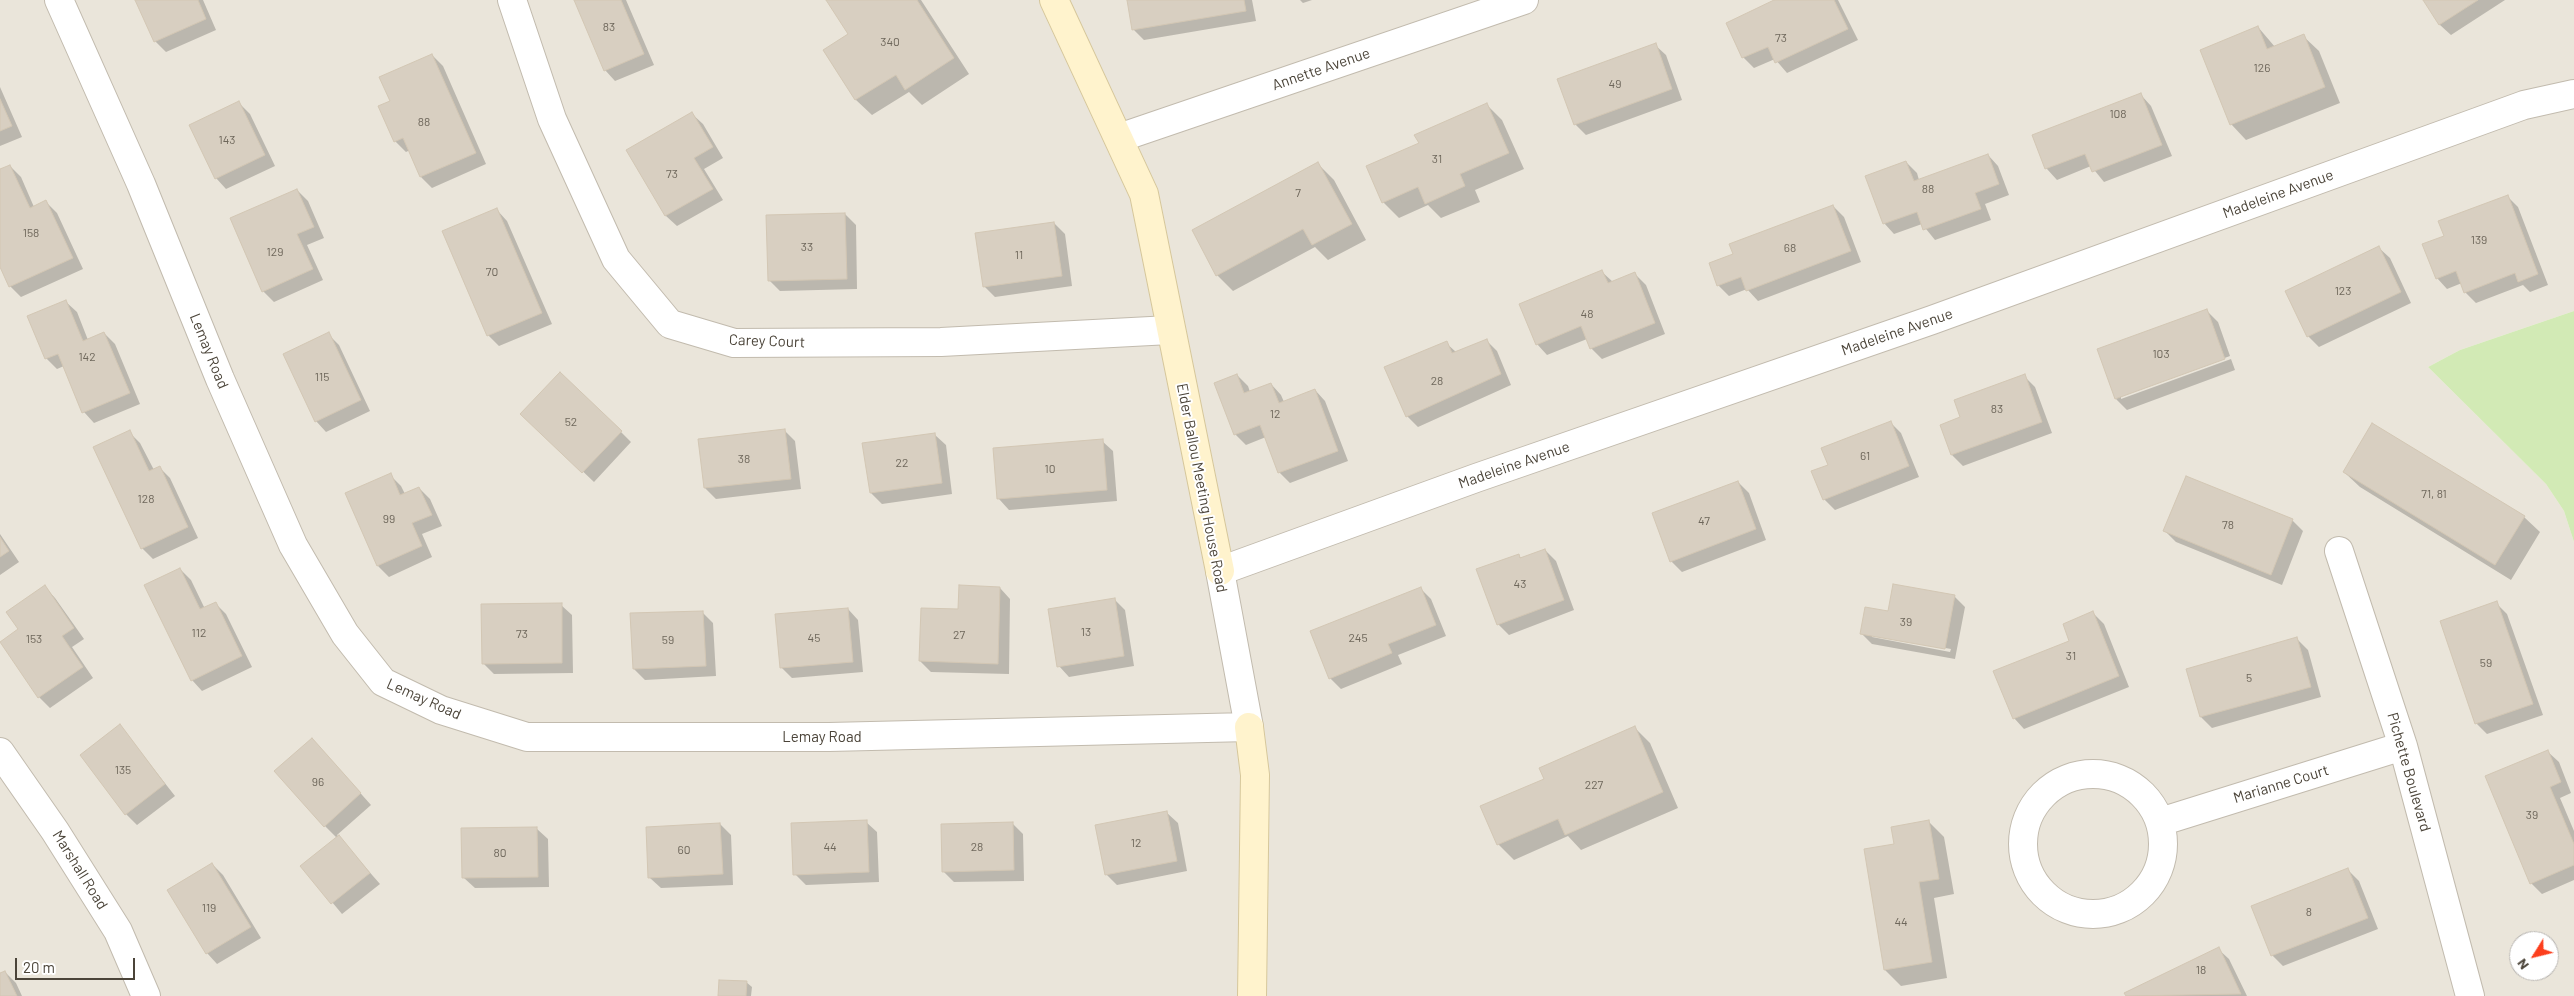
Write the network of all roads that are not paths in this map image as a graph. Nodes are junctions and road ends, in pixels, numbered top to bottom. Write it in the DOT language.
graph roads {
  1 [pos="58,0"];
  2 [pos="512,0"];
  3 [pos="1054,0"];
  4 [pos="1516,1"];
  5 [pos="2574,94"];
  6 [pos="1118,138"];
  7 [pos="1170,330"];
  8 [pos="2339,551"];
  9 [pos="1220,571"];
  10 [pos="1249,728"];
  11 [pos="2403,746"];
  12 [pos="0,752"];
  13 [pos="2160,822"];
  14 [pos="146,996"];
  15 [pos="1252,996"];
  16 [pos="2470,996"];
  1 -- 10 [label="street, Lemay Road"];
  2 -- 7 [label="street, Carey Court"];
  3 -- 6 [label="street, Elder Ballou Meeting House Road"];
  4 -- 6 [label="street, Annette Avenue"];
  5 -- 9 [label="street, Madeleine Avenue"];
  6 -- 7 [label="street, Elder Ballou Meeting House Road"];
  7 -- 9 [label="street, Elder Ballou Meeting House Road"];
  8 -- 11 [label="street, Pichette Boulevard"];
  9 -- 10 [label="street, Elder Ballou Meeting House Road"];
  10 -- 15 [label="street, Elder Ballou Meeting House Road"];
  11 -- 13 [label="street, Marianne Court"];
  11 -- 16 [label="street, Pichette Boulevard"];
  12 -- 14 [label="street, Marshall Road"];
  13 -- 13 [label="street"];
}
